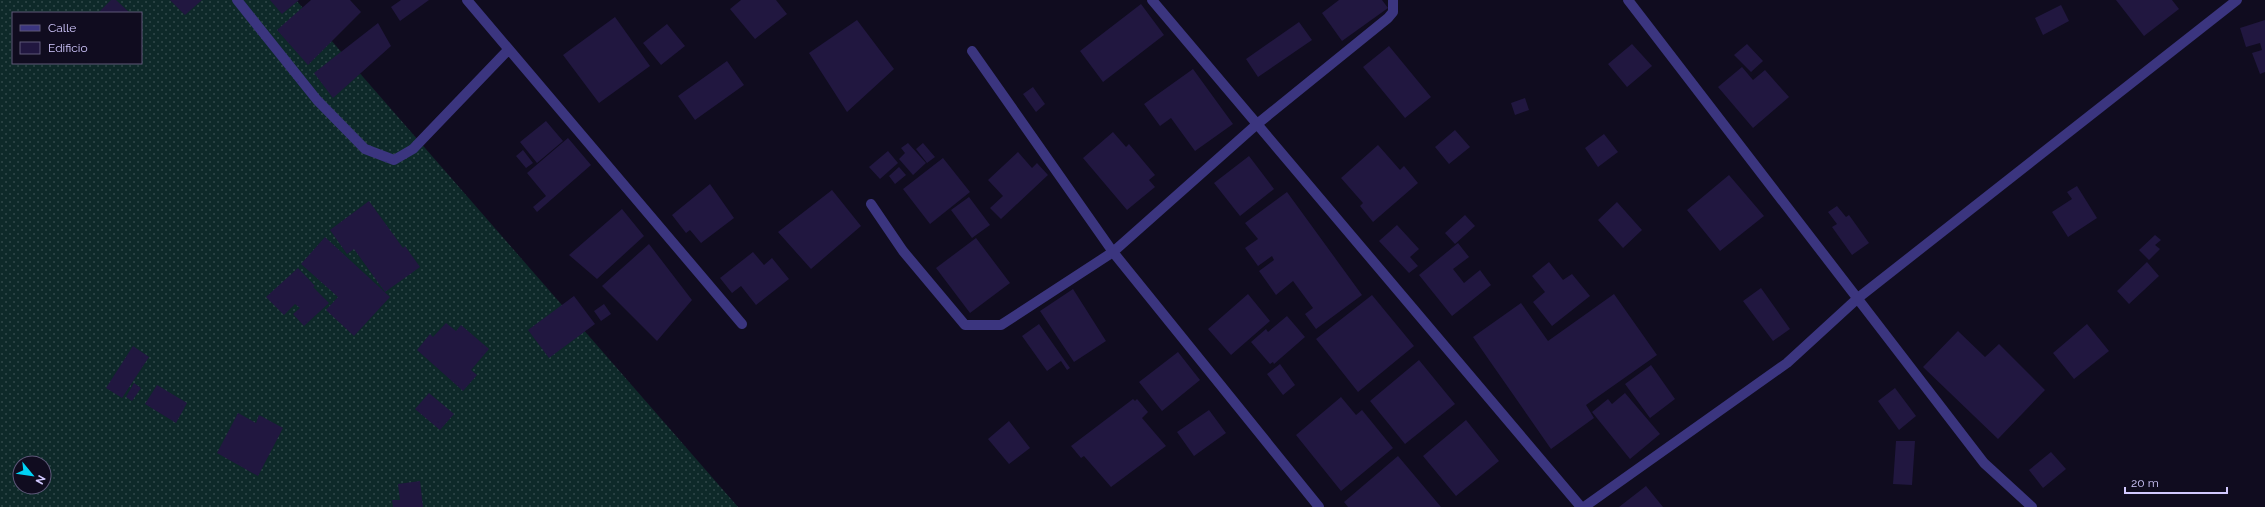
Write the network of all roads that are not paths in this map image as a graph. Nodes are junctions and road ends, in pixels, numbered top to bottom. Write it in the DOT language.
graph roads {
  1 [pos="238,0"];
  2 [pos="468,0"];
  3 [pos="1152,0"];
  4 [pos="1393,0"];
  5 [pos="1628,0"];
  6 [pos="2237,0"];
  7 [pos="508,50"];
  8 [pos="972,51"];
  9 [pos="1256,125"];
  10 [pos="871,204"];
  11 [pos="1112,252"];
  12 [pos="1858,298"];
  13 [pos="742,324"];
  14 [pos="1319,507"];
  15 [pos="1581,507"];
  16 [pos="1584,507"];
  17 [pos="2032,507"];
  1 -- 7 [label="street"];
  2 -- 7 [label="street"];
  3 -- 9 [label="street"];
  4 -- 9 [label="street"];
  5 -- 12 [label="street"];
  6 -- 12 [label="street"];
  7 -- 13 [label="street"];
  8 -- 11 [label="street"];
  9 -- 11 [label="street"];
  9 -- 15 [label="street"];
  10 -- 11 [label="street"];
  11 -- 14 [label="street"];
  12 -- 16 [label="street"];
  12 -- 17 [label="street"];
}
